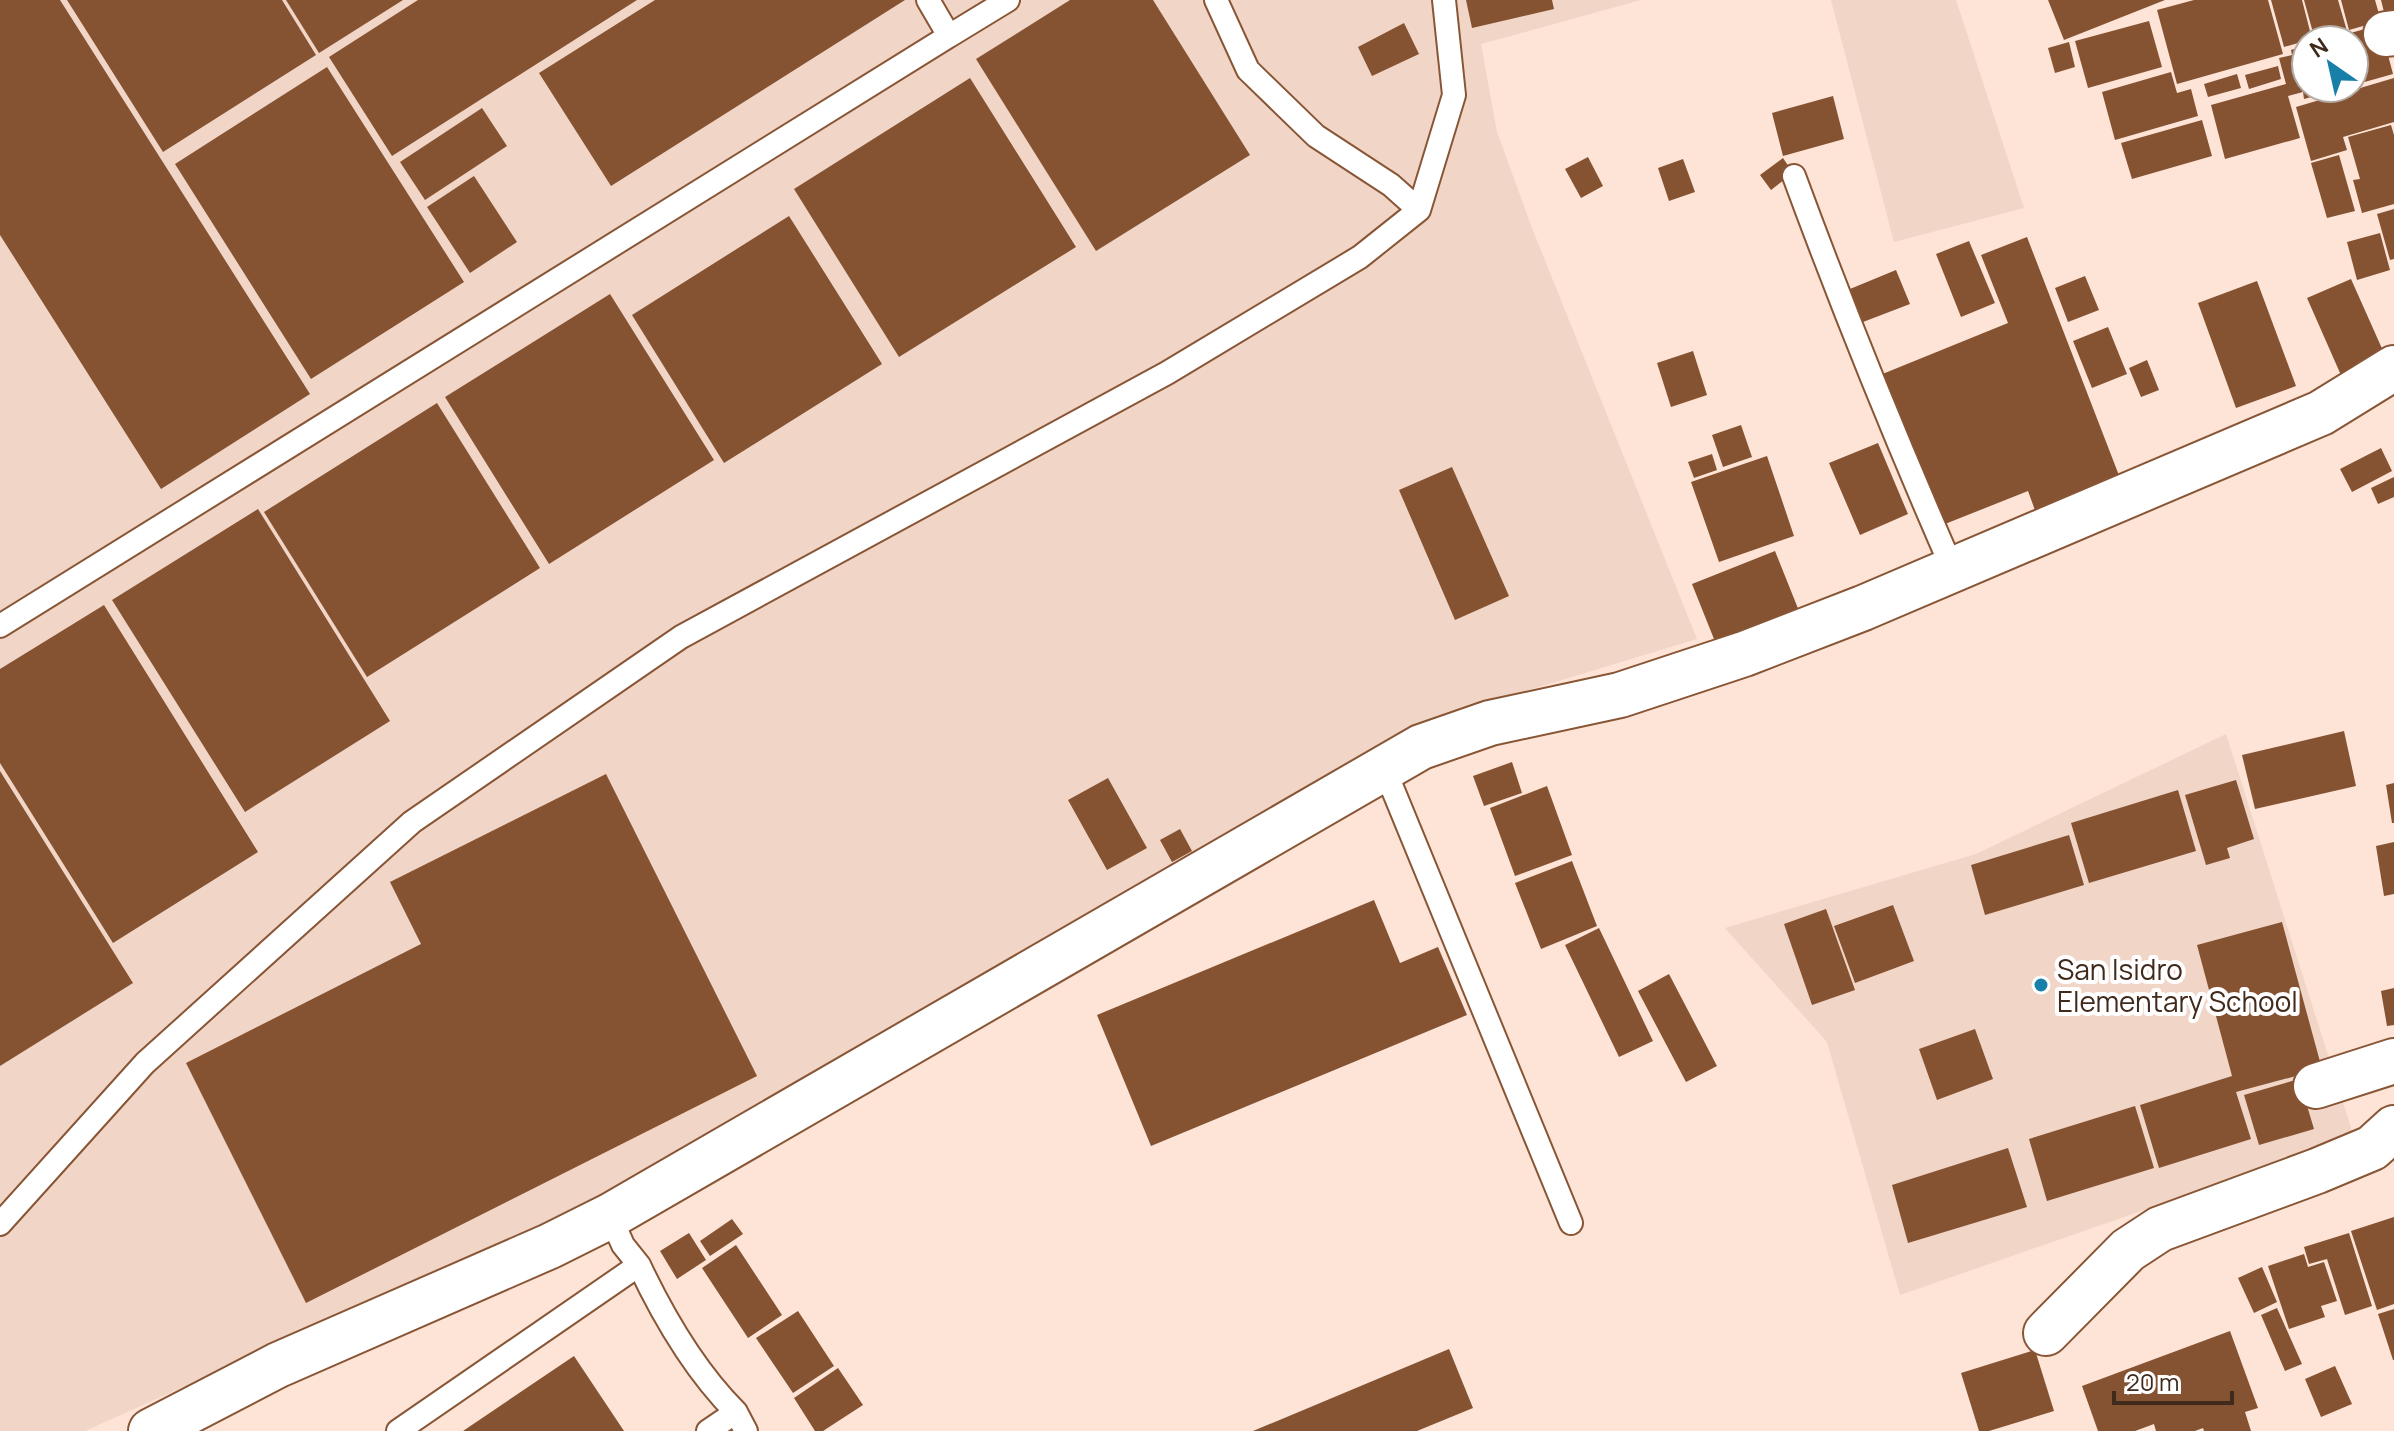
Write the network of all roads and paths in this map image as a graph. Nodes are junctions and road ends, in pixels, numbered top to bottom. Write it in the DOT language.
graph roads {
  1 [pos="928,0"];
  2 [pos="1008,0"];
  3 [pos="1216,0"];
  4 [pos="1444,0"];
  5 [pos="949,36"];
  6 [pos="1794,176"];
  7 [pos="1419,210"];
  8 [pos="2394,368"];
  9 [pos="1953,570"];
  10 [pos="0,626"];
  11 [pos="1384,768"];
  12 [pos="2394,1061"];
  13 [pos="2316,1086"];
  14 [pos="2394,1128"];
  15 [pos="610,1216"];
  16 [pos="1571,1223"];
  17 [pos="0,1224"];
  18 [pos="639,1265"];
  19 [pos="2046,1333"];
  20 [pos="741,1422"];
  21 [pos="164,1428"];
  22 [pos="398,1431"];
  23 [pos="708,1431"];
  1 -- 5 [label="lane"];
  2 -- 5 [label="lane"];
  3 -- 7 [label="lane"];
  4 -- 7 [label="lane"];
  5 -- 10 [label="lane"];
  6 -- 9 [label="lane"];
  7 -- 17 [label="lane"];
  8 -- 9 [label="street"];
  9 -- 11 [label="street"];
  11 -- 15 [label="street"];
  11 -- 16 [label="lane"];
  12 -- 13 [label="street"];
  14 -- 19 [label="street"];
  15 -- 18 [label="lane"];
  15 -- 21 [label="street"];
  18 -- 20 [label="lane"];
  18 -- 22 [label="lane"];
  20 -- 23 [label="lane"];
}
